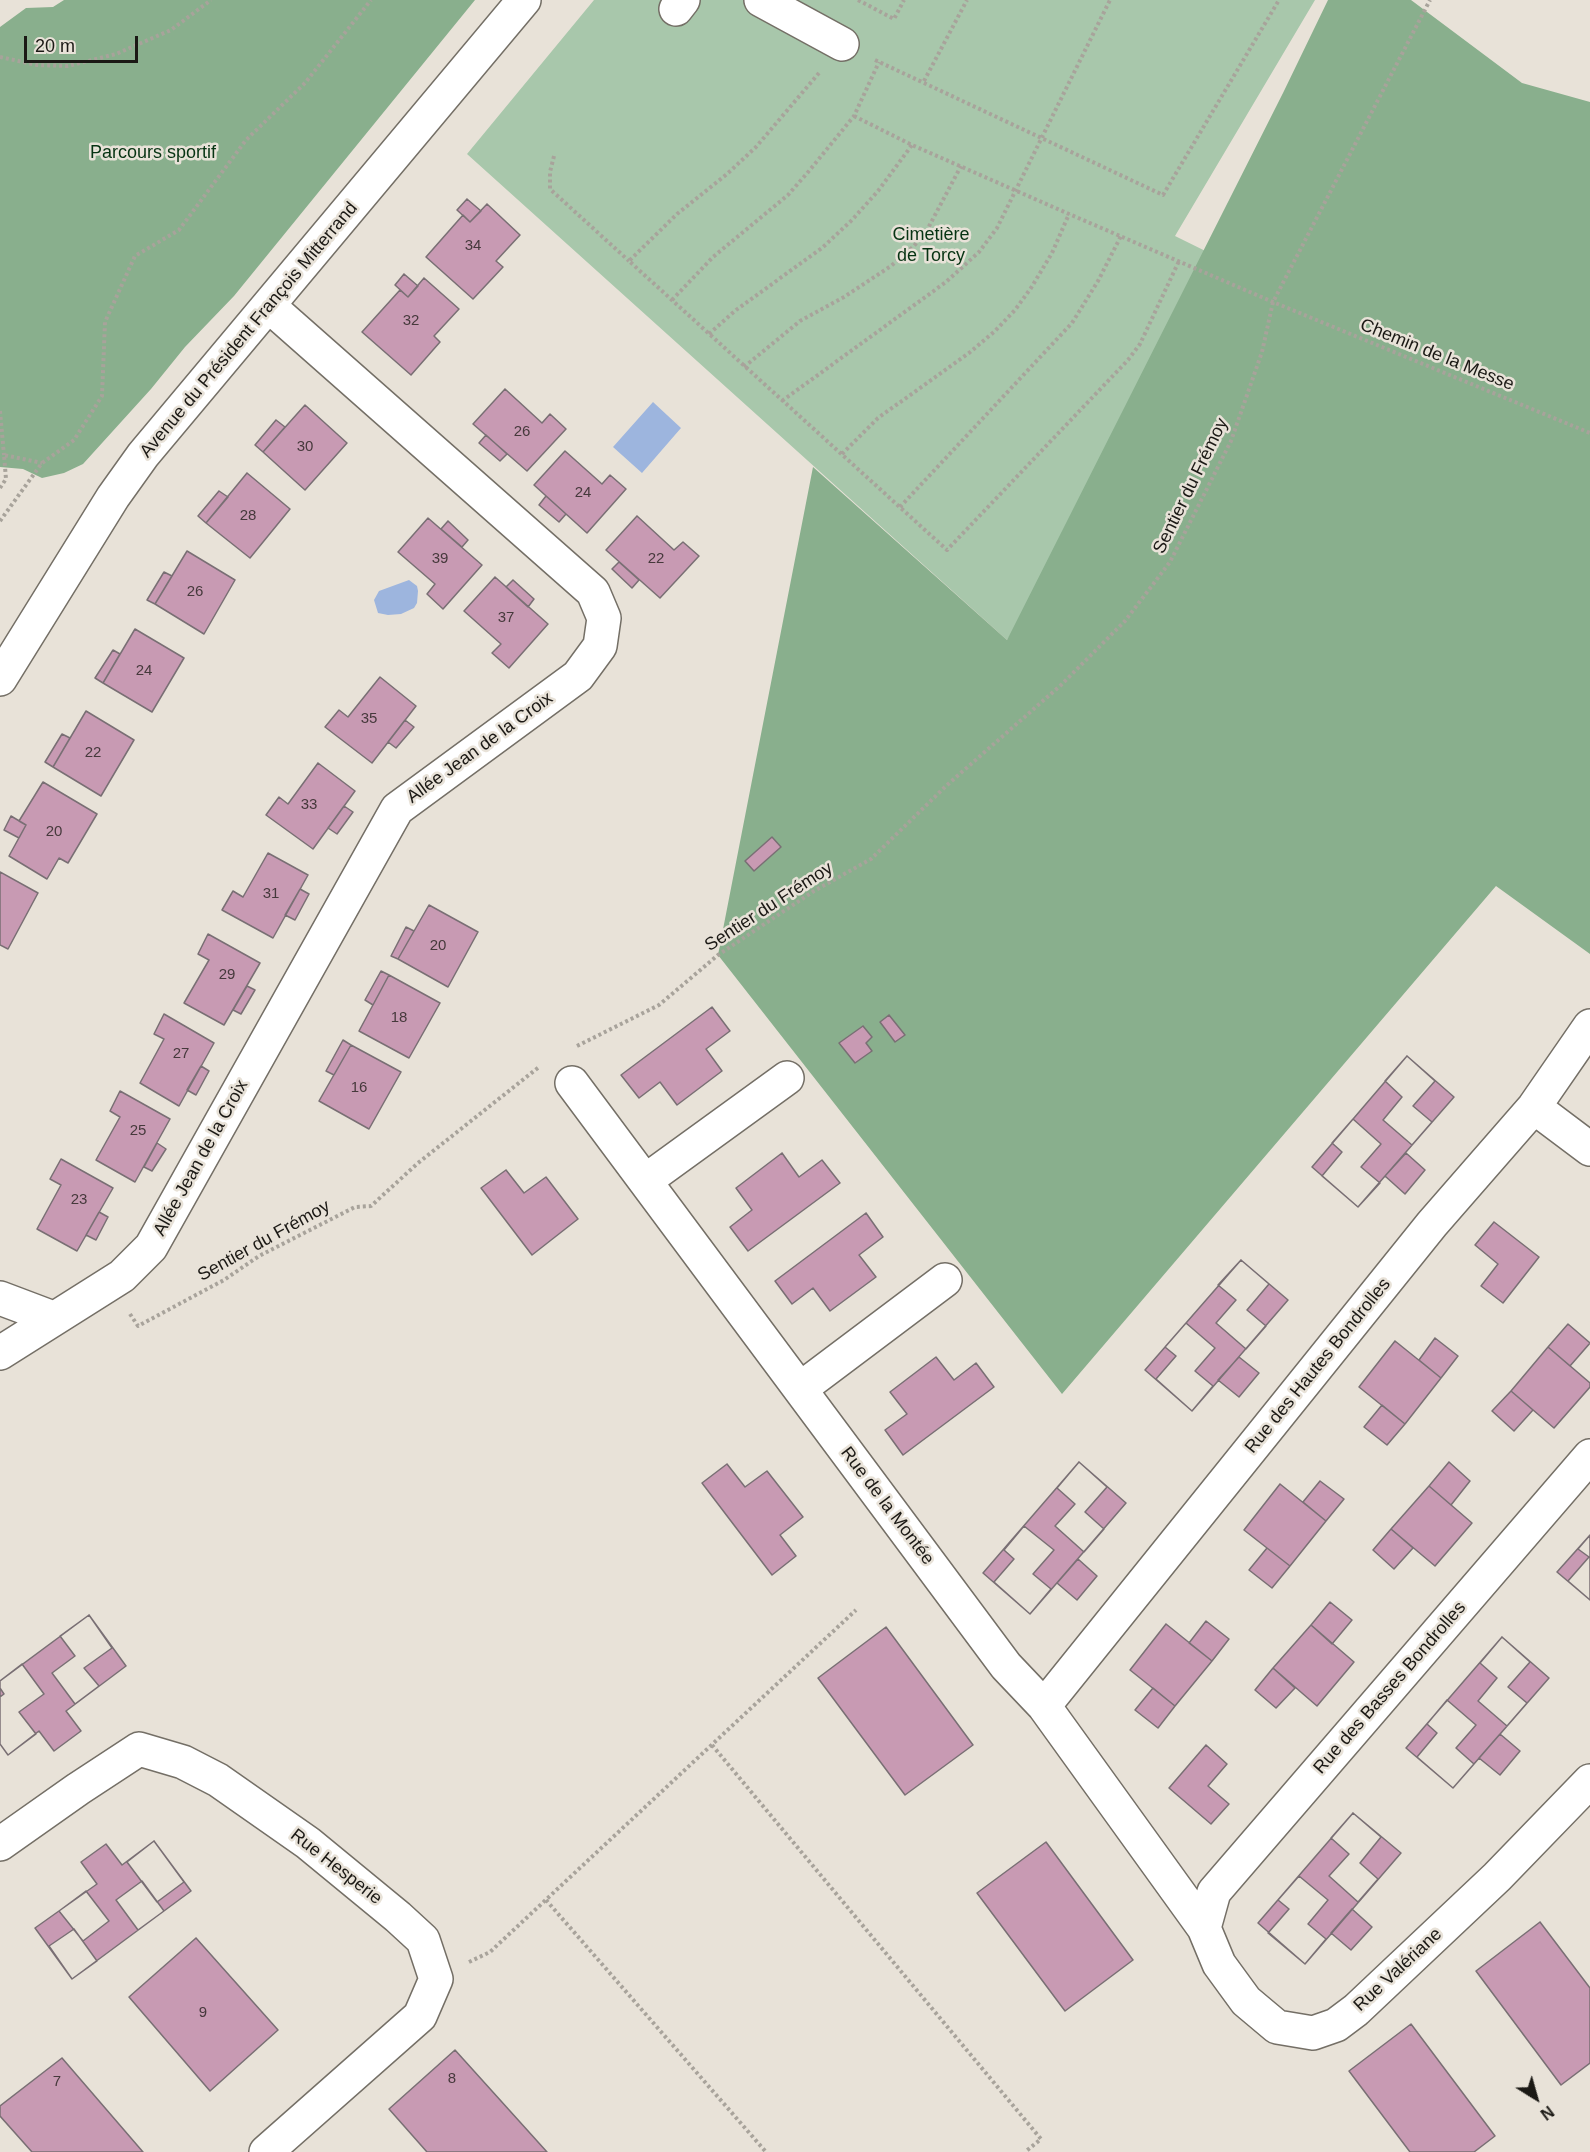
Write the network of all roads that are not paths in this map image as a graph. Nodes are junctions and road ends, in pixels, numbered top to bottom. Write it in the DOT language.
graph roads {
  1 [pos="524,0"];
  2 [pos="761,0"];
  3 [pos="842,44"];
  4 [pos="269,306"];
  5 [pos="0,679"];
  6 [pos="1590,1026"];
  7 [pos="787,1078"];
  8 [pos="572,1083"];
  9 [pos="1534,1107"];
  10 [pos="1590,1149"];
  11 [pos="645,1181"];
  12 [pos="945,1280"];
  13 [pos="0,1298"];
  14 [pos="53,1318"];
  15 [pos="0,1353"];
  16 [pos="800,1389"];
  17 [pos="1590,1456"];
  18 [pos="1044,1706"];
  19 [pos="1590,1781"];
  20 [pos="0,1844"];
  21 [pos="1204,1928"];
  22 [pos="266,2152"];
  1 -- 4 [label="street, Avenue du Président François Mitterrand"];
  2 -- 3 [label="street"];
  4 -- 5 [label="street, Avenue du Président François Mitterrand"];
  4 -- 14 [label="street, Allée Jean de la Croix"];
  6 -- 9 [label="street, Rue des Hautes Bondrolles"];
  7 -- 11 [label="street"];
  8 -- 11 [label="street, Rue de la Montée"];
  9 -- 10 [label="street"];
  9 -- 18 [label="street, Rue des Hautes Bondrolles"];
  11 -- 16 [label="street, Rue de la Montée"];
  12 -- 16 [label="street"];
  13 -- 14 [label="street"];
  14 -- 15 [label="street, Allée Jean de la Croix"];
  16 -- 18 [label="street, Rue de la Montée"];
  17 -- 21 [label="street, Rue des Basses Bondrolles"];
  18 -- 21 [label="street, Rue de la Montée"];
  19 -- 21 [label="street, Rue Valériane"];
  20 -- 22 [label="street, Rue Hesperie"];
}
